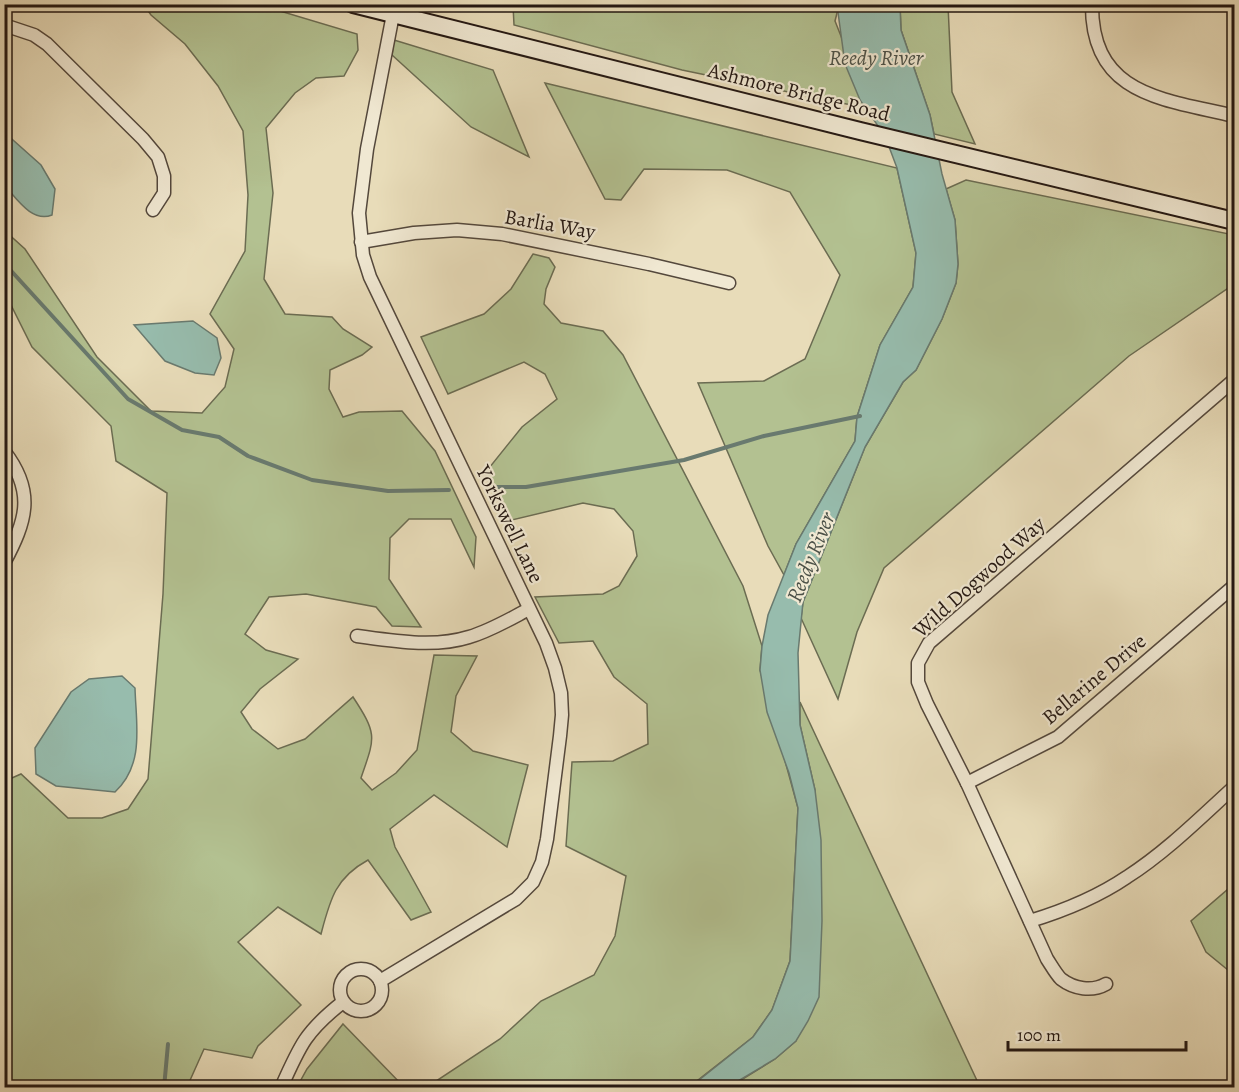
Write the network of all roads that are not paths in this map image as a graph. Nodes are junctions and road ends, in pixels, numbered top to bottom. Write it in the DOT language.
graph roads {
  1 [pos="353,4"];
  2 [pos="1092,4"];
  3 [pos="394,9"];
  4 [pos="4,25"];
  5 [pos="1234,116"];
  6 [pos="153,210"];
  7 [pos="1234,221"];
  8 [pos="361,242"];
  9 [pos="729,283"];
  10 [pos="1234,380"];
  11 [pos="4,452"];
  12 [pos="4,563"];
  13 [pos="1234,586"];
  14 [pos="529,609"];
  15 [pos="357,636"];
  16 [pos="967,783"];
  17 [pos="1234,788"];
  18 [pos="1030,921"];
  19 [pos="380,981"];
  20 [pos="1106,984"];
  21 [pos="343,1002"];
  22 [pos="281,1088"];
  1 -- 3 [label="main road, Ashmore Bridge Road"];
  2 -- 5 [label="street"];
  3 -- 7 [label="main road, Ashmore Bridge Road"];
  3 -- 8 [label="street, Yorkswell Lane"];
  4 -- 6 [label="street"];
  8 -- 9 [label="street, Barlia Way"];
  8 -- 14 [label="street, Yorkswell Lane"];
  10 -- 16 [label="street, Wild Dogwood Way"];
  11 -- 12 [label="street"];
  13 -- 16 [label="street, Bellarine Drive"];
  14 -- 15 [label="street"];
  14 -- 19 [label="street, Yorkswell Lane"];
  16 -- 18 [label="street, Wild Dogwood Way"];
  17 -- 18 [label="street"];
  18 -- 20 [label="street, Wild Dogwood Way"];
  19 -- 21 [label="street"];
  19 -- 21 [label="street"];
  21 -- 22 [label="street"];
}
